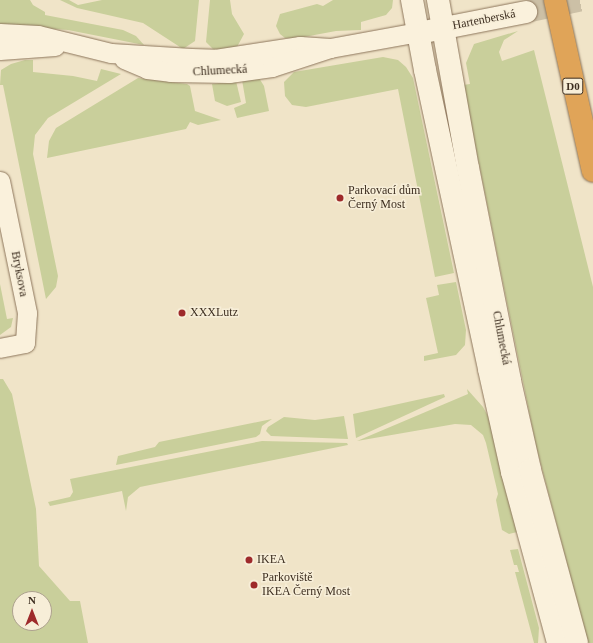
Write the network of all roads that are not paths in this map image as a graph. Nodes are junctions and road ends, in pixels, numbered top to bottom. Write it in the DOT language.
graph roads {
  1 [pos="412,0"];
  2 [pos="438,0"];
  3 [pos="555,0"];
  4 [pos="526,12"];
  5 [pos="443,28"];
  6 [pos="0,32"];
  7 [pos="418,32"];
  8 [pos="72,45"];
  9 [pos="0,50"];
  10 [pos="593,171"];
  11 [pos="0,181"];
  12 [pos="0,348"];
  13 [pos="558,643"];
  14 [pos="577,643"];
  1 -- 7 [label="main road, Chlumecká"];
  2 -- 5 [label="main road, Chlumecká"];
  3 -- 10 [label="highway, D0"];
  4 -- 5 [label="main road, Hartenberská"];
  5 -- 7 [label="main road, Chlumecká"];
  5 -- 14 [label="main road, Chlumecká"];
  6 -- 8 [label="street, Chlumecká"];
  7 -- 8 [label="street, Chlumecká"];
  7 -- 13 [label="main road, Chlumecká"];
  8 -- 9 [label="street, Chlumecká"];
  11 -- 12 [label="street, Bryksova"];
}
